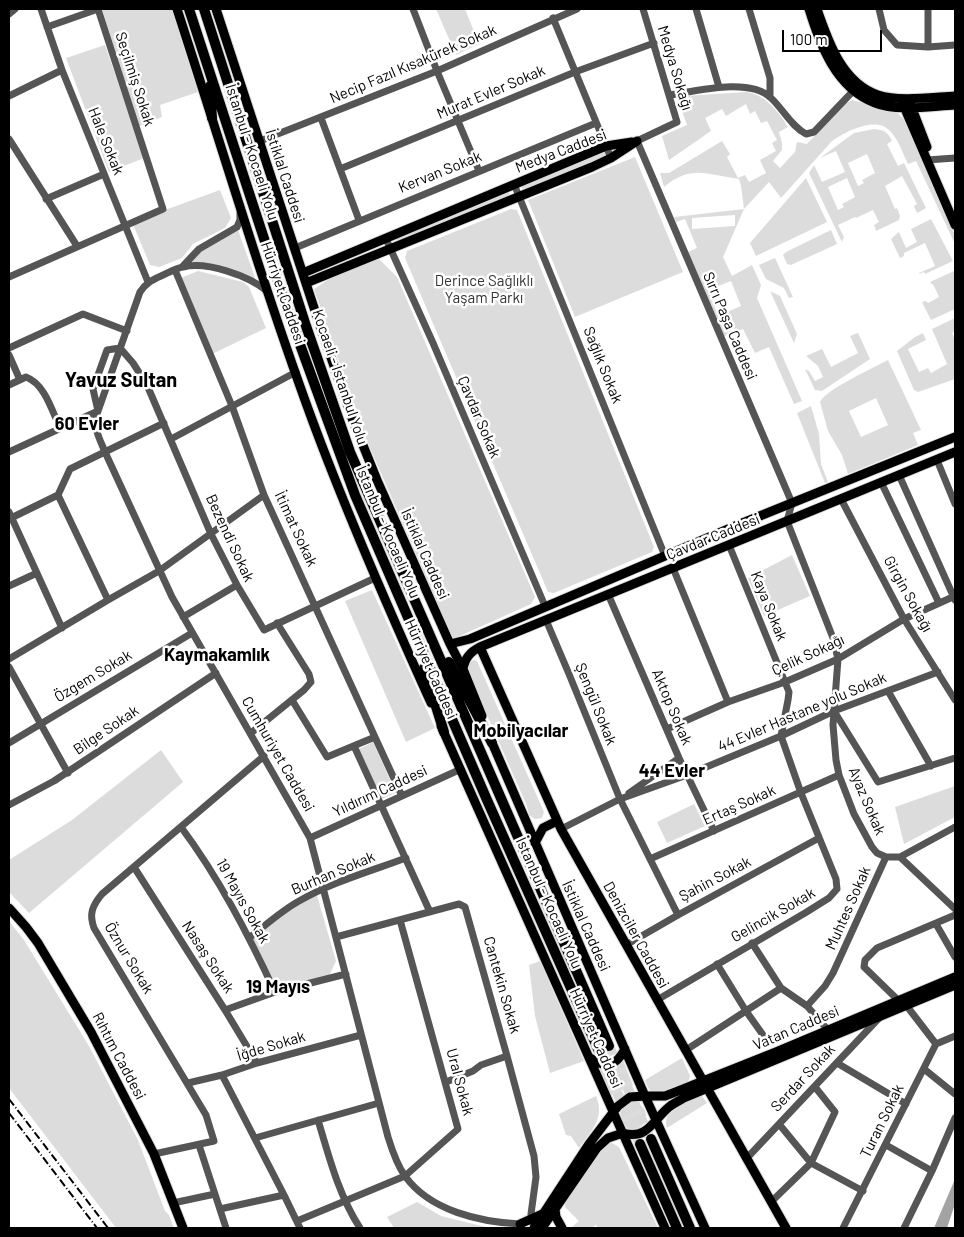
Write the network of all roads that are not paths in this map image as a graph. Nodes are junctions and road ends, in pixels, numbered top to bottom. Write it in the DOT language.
graph roads {
  1 [pos="15,9"];
  2 [pos="41,9"];
  3 [pos="177,9"];
  4 [pos="189,9"];
  5 [pos="216,9"];
  6 [pos="414,9"];
  7 [pos="575,9"];
  8 [pos="643,9"];
  9 [pos="696,9"];
  10 [pos="749,9"];
  11 [pos="809,9"];
  12 [pos="818,9"];
  13 [pos="879,9"];
  14 [pos="928,9"];
  15 [pos="205,11"];
  16 [pos="9,14"];
  17 [pos="553,18"];
  18 [pos="47,27"];
  19 [pos="654,43"];
  20 [pos="955,45"];
  21 [pos="928,47"];
  22 [pos="62,70"];
  23 [pos="209,70"];
  24 [pos="437,71"];
  25 [pos="575,72"];
  26 [pos="719,87"];
  27 [pos="856,88"];
  28 [pos="670,95"];
  29 [pos="9,96"];
  30 [pos="955,96"];
  31 [pos="770,97"];
  32 [pos="905,98"];
  33 [pos="955,105"];
  34 [pos="907,108"];
  35 [pos="212,118"];
  36 [pos="321,118"];
  37 [pos="458,121"];
  38 [pos="596,123"];
  39 [pos="9,139"];
  40 [pos="260,141"];
  41 [pos="637,142"];
  42 [pos="606,146"];
  43 [pos="611,158"];
  44 [pos="955,158"];
  45 [pos="930,160"];
  46 [pos="340,169"];
  47 [pos="479,172"];
  48 [pos="104,174"];
  49 [pos="514,184"];
  50 [pos="519,196"];
  51 [pos="46,199"];
  52 [pos="953,208"];
  53 [pos="240,210"];
  54 [pos="359,220"];
  55 [pos="125,225"];
  56 [pos="955,225"];
  57 [pos="386,239"];
  58 [pos="77,246"];
  59 [pos="294,248"];
  60 [pos="390,249"];
  61 [pos="183,266"];
  62 [pos="174,270"];
  63 [pos="303,273"];
  64 [pos="9,277"];
  65 [pos="148,282"];
  66 [pos="306,283"];
  67 [pos="267,291"];
  68 [pos="127,331"];
  69 [pos="9,348"];
  70 [pos="120,348"];
  71 [pos="9,355"];
  72 [pos="296,372"];
  73 [pos="20,380"];
  74 [pos="9,385"];
  75 [pos="232,406"];
  76 [pos="98,411"];
  77 [pos="164,423"];
  78 [pos="60,428"];
  79 [pos="955,437"];
  80 [pos="171,438"];
  81 [pos="9,452"];
  82 [pos="105,452"];
  83 [pos="955,452"];
  84 [pos="937,460"];
  85 [pos="899,475"];
  86 [pos="845,481"];
  87 [pos="881,482"];
  88 [pos="58,495"];
  89 [pos="264,495"];
  90 [pos="845,498"];
  91 [pos="792,503"];
  92 [pos="955,504"];
  93 [pos="10,516"];
  94 [pos="787,521"];
  95 [pos="211,534"];
  96 [pos="729,545"];
  97 [pos="665,556"];
  98 [pos="673,568"];
  99 [pos="159,571"];
  100 [pos="37,573"];
  101 [pos="375,578"];
  102 [pos="237,585"];
  103 [pos="9,586"];
  104 [pos="608,594"];
  105 [pos="413,595"];
  106 [pos="955,597"];
  107 [pos="108,600"];
  108 [pos="938,603"];
  109 [pos="315,605"];
  110 [pos="544,606"];
  111 [pos="183,617"];
  112 [pos="904,619"];
  113 [pos="546,620"];
  114 [pos="277,623"];
  115 [pos="412,627"];
  116 [pos="62,628"];
  117 [pos="494,628"];
  118 [pos="192,633"];
  119 [pos="464,641"];
  120 [pos="450,644"];
  121 [pos="478,648"];
  122 [pos="838,658"];
  123 [pos="9,659"];
  124 [pos="9,667"];
  125 [pos="463,669"];
  126 [pos="938,672"];
  127 [pos="216,673"];
  128 [pos="785,682"];
  129 [pos="888,691"];
  130 [pos="292,700"];
  131 [pos="955,700"];
  132 [pos="728,702"];
  133 [pos="834,711"];
  134 [pos="40,724"];
  135 [pos="667,729"];
  136 [pos="444,732"];
  137 [pos="251,733"];
  138 [pos="781,736"];
  139 [pos="376,737"];
  140 [pos="9,743"];
  141 [pos="492,743"];
  142 [pos="354,746"];
  143 [pos="264,756"];
  144 [pos="679,758"];
  145 [pos="955,758"];
  146 [pos="931,766"];
  147 [pos="461,769"];
  148 [pos="68,773"];
  149 [pos="686,774"];
  150 [pos="839,775"];
  151 [pos="801,792"];
  152 [pos="402,796"];
  153 [pos="620,799"];
  154 [pos="9,805"];
  155 [pos="381,805"];
  156 [pos="526,822"];
  157 [pos="559,825"];
  158 [pos="181,826"];
  159 [pos="955,827"];
  160 [pos="543,828"];
  161 [pos="714,831"];
  162 [pos="310,838"];
  163 [pos="819,838"];
  164 [pos="535,843"];
  165 [pos="886,857"];
  166 [pos="900,857"];
  167 [pos="406,858"];
  168 [pos="650,860"];
  169 [pos="134,868"];
  170 [pos="324,889"];
  171 [pos="9,908"];
  172 [pos="955,909"];
  173 [pos="430,912"];
  174 [pos="9,915"];
  175 [pos="678,915"];
  176 [pos="955,915"];
  177 [pos="400,920"];
  178 [pos="936,924"];
  179 [pos="336,937"];
  180 [pos="249,938"];
  181 [pos="752,943"];
  182 [pos="626,945"];
  183 [pos="955,957"];
  184 [pos="718,964"];
  185 [pos="346,974"];
  186 [pos="955,977"];
  187 [pos="955,984"];
  188 [pos="781,988"];
  189 [pos="275,992"];
  190 [pos="657,1000"];
  191 [pos="902,1003"];
  192 [pos="807,1006"];
  193 [pos="226,1010"];
  194 [pos="746,1010"];
  195 [pos="880,1016"];
  196 [pos="828,1030"];
  197 [pos="361,1035"];
  198 [pos="763,1035"];
  199 [pos="955,1036"];
  200 [pos="936,1044"];
  201 [pos="610,1046"];
  202 [pos="625,1049"];
  203 [pos="686,1050"];
  204 [pos="599,1051"];
  205 [pos="508,1056"];
  206 [pos="589,1057"];
  207 [pos="257,1063"];
  208 [pos="837,1063"];
  209 [pos="924,1069"];
  210 [pos="222,1076"];
  211 [pos="446,1082"];
  212 [pos="188,1083"];
  213 [pos="706,1087"];
  214 [pos="815,1087"];
  215 [pos="955,1094"];
  216 [pos="645,1096"];
  217 [pos="379,1103"];
  218 [pos="906,1104"];
  219 [pos="614,1112"];
  220 [pos="955,1118"];
  221 [pos="318,1120"];
  222 [pos="656,1120"];
  223 [pos="779,1124"];
  224 [pos="623,1133"];
  225 [pos="255,1138"];
  226 [pos="651,1139"];
  227 [pos="640,1144"];
  228 [pos="199,1145"];
  229 [pos="886,1145"];
  230 [pos="154,1154"];
  231 [pos="746,1159"];
  232 [pos="811,1163"];
  233 [pos="932,1171"];
  234 [pos="405,1176"];
  235 [pos="863,1191"];
  236 [pos="215,1194"];
  237 [pos="284,1195"];
  238 [pos="345,1200"];
  239 [pos="533,1202"];
  240 [pos="771,1202"];
  241 [pos="173,1203"];
  242 [pos="220,1209"];
  243 [pos="555,1209"];
  244 [pos="544,1212"];
  245 [pos="299,1225"];
  246 [pos="522,1226"];
  247 [pos="538,1226"];
  248 [pos="178,1228"];
  249 [pos="183,1228"];
  250 [pos="226,1228"];
  251 [pos="360,1228"];
  252 [pos="562,1228"];
  253 [pos="665,1228"];
  254 [pos="677,1228"];
  255 [pos="690,1228"];
  256 [pos="705,1228"];
  257 [pos="786,1228"];
  258 [pos="843,1228"];
  259 [pos="904,1228"];
  1 -- 16 [label="street"];
  2 -- 18 [label="street, Hale Sokak"];
  3 -- 35 [label="main road, Hürriyet Caddesi"];
  4 -- 23 [label="highway, İstanbul - Kocaeli Yolu"];
  5 -- 40 [label="main road, İstiklal Caddesi"];
  6 -- 24 [label="street"];
  7 -- 17 [label="street, Necip Fazıl Kısakürek Sokak"];
  8 -- 19 [label="street, Medya Sokağı"];
  9 -- 26 [label="street"];
  10 -- 31 [label="street"];
  11 -- 27 [label="main road"];
  12 -- 27 [label="main road"];
  13 -- 21 [label="street"];
  14 -- 21 [label="street"];
  15 -- 105 [label="highway, Kocaeli - İstanbul Yolu"];
  17 -- 24 [label="street, Necip Fazıl Kısakürek Sokak"];
  17 -- 25 [label="street"];
  18 -- 22 [label="street, Hale Sokak"];
  18 -- 55 [label="street, Seçilmiş Sokak"];
  19 -- 25 [label="street, Murat Evler Sokak"];
  19 -- 28 [label="street, Medya Sokağı"];
  20 -- 21 [label="street"];
  22 -- 29 [label="street"];
  22 -- 48 [label="street, Hale Sokak"];
  23 -- 35 [label="highway"];
  23 -- 115 [label="highway, İstanbul - Kocaeli Yolu"];
  24 -- 36 [label="street, Necip Fazıl Kısakürek Sokak"];
  24 -- 37 [label="street"];
  25 -- 37 [label="street, Murat Evler Sokak"];
  25 -- 38 [label="street"];
  26 -- 28 [label="street"];
  26 -- 31 [label="street"];
  27 -- 31 [label="street"];
  27 -- 32 [label="main road"];
  27 -- 34 [label="main road"];
  28 -- 41 [label="street, Medya Sokağı"];
  30 -- 32 [label="main road"];
  32 -- 34 [label="main road"];
  33 -- 34 [label="main road"];
  34 -- 45 [label="main road"];
  35 -- 53 [label="main road, Hürriyet Caddesi"];
  36 -- 40 [label="street, Necip Fazıl Kısakürek Sokak"];
  36 -- 46 [label="street"];
  37 -- 46 [label="street, Murat Evler Sokak"];
  37 -- 47 [label="street"];
  38 -- 42 [label="street"];
  38 -- 47 [label="street, Kervan Sokak"];
  39 -- 51 [label="street"];
  40 -- 59 [label="main road, İstiklal Caddesi"];
  41 -- 42 [label="main road, Medya Caddesi"];
  41 -- 43 [label="main road, Medya Caddesi"];
  41 -- 91 [label="street, Sırrı Paşa Caddesi"];
  42 -- 43 [label="street"];
  42 -- 49 [label="main road, Medya Caddesi"];
  43 -- 50 [label="main road, Medya Caddesi"];
  44 -- 45 [label="street"];
  45 -- 52 [label="main road"];
  46 -- 54 [label="street"];
  47 -- 54 [label="street, Kervan Sokak"];
  48 -- 51 [label="street"];
  48 -- 55 [label="street, Hale Sokak"];
  49 -- 50 [label="street, Sağlık Sokak"];
  49 -- 57 [label="main road, Medya Caddesi"];
  50 -- 60 [label="main road, Medya Caddesi"];
  50 -- 97 [label="street, Sağlık Sokak"];
  51 -- 58 [label="street"];
  52 -- 56 [label="main road"];
  53 -- 61 [label="street"];
  53 -- 67 [label="main road, Hürriyet Caddesi"];
  54 -- 59 [label="street, Kervan Sokak"];
  55 -- 58 [label="street"];
  55 -- 65 [label="street, Hale Sokak"];
  57 -- 60 [label="street, Çavdar Sokak"];
  57 -- 63 [label="main road, Medya Caddesi"];
  58 -- 64 [label="street"];
  59 -- 63 [label="main road, İstiklal Caddesi"];
  60 -- 66 [label="main road, Medya Caddesi"];
  60 -- 110 [label="street, Çavdar Sokak"];
  61 -- 62 [label="street"];
  61 -- 67 [label="street"];
  62 -- 65 [label="street"];
  62 -- 75 [label="street, İtimat Sokak"];
  63 -- 66 [label="main road, İstiklal Caddesi"];
  65 -- 68 [label="street, Cumhuriyet Caddesi"];
  66 -- 120 [label="main road, İstiklal Caddesi"];
  67 -- 72 [label="main road, Hürriyet Caddesi"];
  68 -- 69 [label="street"];
  68 -- 70 [label="street, Cumhuriyet Caddesi"];
  70 -- 76 [label="street, Cumhuriyet Caddesi"];
  70 -- 76 [label="street"];
  70 -- 77 [label="street, Bezendi Sokak"];
  71 -- 73 [label="street"];
  72 -- 75 [label="street"];
  72 -- 101 [label="main road, Hürriyet Caddesi"];
  73 -- 74 [label="street"];
  73 -- 78 [label="street"];
  75 -- 80 [label="street"];
  75 -- 89 [label="street, İtimat Sokak"];
  76 -- 78 [label="street"];
  76 -- 82 [label="street, Cumhuriyet Caddesi"];
  77 -- 80 [label="street, Bezendi Sokak"];
  77 -- 82 [label="street"];
  78 -- 81 [label="street"];
  79 -- 86 [label="main road, Çavdar Caddesi"];
  80 -- 95 [label="street, Bezendi Sokak"];
  82 -- 88 [label="street"];
  82 -- 99 [label="street, Cumhuriyet Caddesi"];
  83 -- 84 [label="main road, Çavdar Caddesi"];
  84 -- 85 [label="main road, Çavdar Caddesi"];
  84 -- 92 [label="street"];
  85 -- 87 [label="main road, Çavdar Caddesi"];
  85 -- 106 [label="street"];
  86 -- 90 [label="street, Girgin Sokağı"];
  86 -- 91 [label="main road, Çavdar Caddesi"];
  87 -- 90 [label="main road, Çavdar Caddesi"];
  87 -- 108 [label="street"];
  88 -- 93 [label="street"];
  88 -- 107 [label="street"];
  89 -- 95 [label="street"];
  89 -- 109 [label="street, İtimat Sokak"];
  90 -- 94 [label="main road, Çavdar Caddesi"];
  90 -- 112 [label="street, Girgin Sokağı"];
  91 -- 94 [label="street"];
  91 -- 97 [label="main road, Çavdar Caddesi"];
  93 -- 100 [label="street"];
  94 -- 96 [label="main road, Çavdar Caddesi"];
  94 -- 122 [label="street"];
  95 -- 99 [label="street"];
  95 -- 102 [label="street, Bezendi Sokak"];
  96 -- 98 [label="main road, Çavdar Caddesi"];
  96 -- 128 [label="street, Kaya Sokak"];
  97 -- 110 [label="main road, Çavdar Caddesi"];
  98 -- 104 [label="main road, Çavdar Caddesi"];
  98 -- 132 [label="street"];
  99 -- 107 [label="street"];
  99 -- 111 [label="street, Cumhuriyet Caddesi"];
  100 -- 103 [label="street"];
  100 -- 116 [label="street"];
  101 -- 109 [label="street"];
  101 -- 136 [label="main road, Hürriyet Caddesi"];
  102 -- 111 [label="street"];
  102 -- 114 [label="street, Bezendi Sokak"];
  104 -- 113 [label="main road, Çavdar Caddesi"];
  104 -- 135 [label="street, Aktop Sokak"];
  105 -- 141 [label="highway"];
  105 -- 201 [label="highway, Kocaeli - İstanbul Yolu"];
  106 -- 108 [label="street, Çelik Sokağı"];
  107 -- 116 [label="street"];
  108 -- 112 [label="street, Çelik Sokağı"];
  109 -- 114 [label="street"];
  109 -- 139 [label="street, İtimat Sokak"];
  110 -- 117 [label="main road, Çavdar Caddesi"];
  111 -- 118 [label="street, Cumhuriyet Caddesi"];
  112 -- 122 [label="street, Çelik Sokağı"];
  112 -- 126 [label="street, Girgin Sokağı"];
  113 -- 121 [label="main road, Çavdar Caddesi"];
  113 -- 153 [label="street, Şengül Sokak"];
  114 -- 130 [label="street"];
  115 -- 136 [label="highway"];
  115 -- 204 [label="highway, İstanbul - Kocaeli Yolu"];
  116 -- 123 [label="street"];
  117 -- 119 [label="main road, Çavdar Caddesi"];
  117 -- 121 [label="main road, Çavdar Caddesi"];
  118 -- 127 [label="street, Cumhuriyet Caddesi"];
  118 -- 134 [label="street, Özgem Sokak"];
  119 -- 120 [label="main road, Çavdar Caddesi"];
  119 -- 121 [label="main road"];
  120 -- 121 [label="main road"];
  120 -- 125 [label="main road, İstiklal Caddesi"];
  121 -- 125 [label="main road, Çavdar Caddesi"];
  121 -- 157 [label="main road, Denizciler Caddesi"];
  122 -- 128 [label="street, Çelik Sokağı"];
  122 -- 133 [label="street, Ayaz Sokak"];
  124 -- 134 [label="street"];
  125 -- 141 [label="main road, İstiklal Caddesi"];
  126 -- 129 [label="street, 44 Evler Hastane yolu Sokak"];
  126 -- 131 [label="street, Girgin Sokağı"];
  127 -- 137 [label="street, Cumhuriyet Caddesi"];
  127 -- 148 [label="street, Bilge Sokak"];
  128 -- 132 [label="street, Çelik Sokağı"];
  128 -- 138 [label="street, Kaya Sokak"];
  129 -- 133 [label="street, 44 Evler Hastane yolu Sokak"];
  129 -- 146 [label="street"];
  130 -- 137 [label="street"];
  130 -- 142 [label="street"];
  132 -- 135 [label="street, Çelik Sokağı"];
  133 -- 138 [label="street, 44 Evler Hastane yolu Sokak"];
  133 -- 146 [label="street"];
  133 -- 150 [label="street, Ayaz Sokak"];
  134 -- 140 [label="street, Özgem Sokak"];
  134 -- 148 [label="street"];
  135 -- 144 [label="street, Aktop Sokak"];
  136 -- 147 [label="main road, Hürriyet Caddesi"];
  137 -- 143 [label="street, Cumhuriyet Caddesi"];
  138 -- 149 [label="street, 44 Evler Hastane yolu Sokak"];
  138 -- 151 [label="street, Gelincik Sokak"];
  139 -- 142 [label="street"];
  139 -- 152 [label="street, İtimat Sokak"];
  141 -- 156 [label="main road, İstiklal Caddesi"];
  142 -- 155 [label="street"];
  143 -- 158 [label="street, Öznur Sokak"];
  143 -- 162 [label="street, Cumhuriyet Caddesi"];
  144 -- 149 [label="street, Aktop Sokak"];
  144 -- 153 [label="street, 44 Evler Hastane yolu Sokak"];
  145 -- 146 [label="street"];
  147 -- 152 [label="street, Yıldırım Caddesi"];
  147 -- 206 [label="main road, Hürriyet Caddesi"];
  148 -- 154 [label="street, Bilge Sokak"];
  149 -- 153 [label="street, 44 Evler Hastane yolu Sokak"];
  149 -- 161 [label="street, Aktop Sokak"];
  150 -- 151 [label="street, Ertaş Sokak"];
  150 -- 165 [label="street, Ayaz Sokak"];
  151 -- 161 [label="street, Ertaş Sokak"];
  151 -- 163 [label="street, Gelincik Sokak"];
  152 -- 155 [label="street, Yıldırım Caddesi"];
  153 -- 157 [label="street, 44 Evler Hastane yolu Sokak"];
  153 -- 168 [label="street, Şengül Sokak"];
  155 -- 162 [label="street, Yıldırım Caddesi"];
  155 -- 167 [label="street"];
  156 -- 160 [label="main road"];
  156 -- 164 [label="main road, İstiklal Caddesi"];
  157 -- 160 [label="main road"];
  157 -- 182 [label="main road, Denizciler Caddesi"];
  158 -- 169 [label="street, Öznur Sokak"];
  158 -- 180 [label="street, 19 Mayıs Sokak"];
  159 -- 166 [label="street, Muhtes Sokak"];
  160 -- 164 [label="main road"];
  161 -- 168 [label="street, Ertaş Sokak"];
  162 -- 170 [label="street, Cumhuriyet Caddesi"];
  163 -- 175 [label="street, Şahin Sokak"];
  163 -- 181 [label="street, Gelincik Sokak"];
  164 -- 202 [label="main road, İstiklal Caddesi"];
  165 -- 166 [label="street, Muhtes Sokak"];
  165 -- 192 [label="street, Muhtes Sokak"];
  166 -- 172 [label="street"];
  167 -- 170 [label="street, Burhan Sokak"];
  167 -- 173 [label="street"];
  168 -- 175 [label="street, Şengül Sokak"];
  169 -- 193 [label="street, Nasaş Sokak"];
  169 -- 212 [label="street, Öznur Sokak"];
  170 -- 179 [label="street, Cumhuriyet Caddesi"];
  170 -- 180 [label="street, Burhan Sokak"];
  171 -- 230 [label="main road, Rıhtım Caddesi"];
  173 -- 177 [label="street, Cantekin Sokak"];
  173 -- 205 [label="street, Cantekin Sokak"];
  174 -- 248 [label="main road, Rıhtım Caddesi"];
  175 -- 182 [label="street, Şahin Sokak"];
  176 -- 178 [label="street"];
  177 -- 179 [label="street, Cantekin Sokak"];
  177 -- 211 [label="street, Ural Sokak"];
  178 -- 183 [label="street"];
  178 -- 191 [label="street"];
  179 -- 185 [label="street, Cumhuriyet Caddesi"];
  180 -- 189 [label="street, 19 Mayıs Sokak"];
  181 -- 184 [label="street, Gelincik Sokak"];
  181 -- 188 [label="street"];
  182 -- 190 [label="main road, Denizciler Caddesi"];
  184 -- 190 [label="street, Gelincik Sokak"];
  184 -- 194 [label="street"];
  185 -- 189 [label="street"];
  185 -- 197 [label="street, Cumhuriyet Caddesi"];
  186 -- 191 [label="main road, Vatan Caddesi"];
  187 -- 191 [label="main road, Vatan Caddesi"];
  188 -- 192 [label="street"];
  188 -- 194 [label="street"];
  189 -- 193 [label="street"];
  190 -- 203 [label="main road, Denizciler Caddesi"];
  191 -- 195 [label="main road, Vatan Caddesi"];
  191 -- 196 [label="main road, Vatan Caddesi"];
  191 -- 200 [label="street"];
  192 -- 196 [label="street"];
  193 -- 207 [label="street, Nasaş Sokak"];
  194 -- 198 [label="street"];
  194 -- 203 [label="street"];
  195 -- 208 [label="street, Serdar Sokak"];
  195 -- 213 [label="main road, Vatan Caddesi"];
  196 -- 213 [label="main road, Vatan Caddesi"];
  197 -- 207 [label="street, İğde Sokak"];
  197 -- 217 [label="street, Cumhuriyet Caddesi"];
  199 -- 200 [label="street"];
  200 -- 209 [label="street, Turan Sokak"];
  202 -- 206 [label="main road"];
  202 -- 216 [label="main road, İstiklal Caddesi"];
  203 -- 213 [label="main road, Denizciler Caddesi"];
  205 -- 211 [label="street"];
  205 -- 239 [label="street, Cantekin Sokak"];
  206 -- 219 [label="main road, Hürriyet Caddesi"];
  207 -- 210 [label="street, İğde Sokak"];
  208 -- 214 [label="street, Serdar Sokak"];
  208 -- 218 [label="street"];
  209 -- 215 [label="street"];
  209 -- 218 [label="street, Turan Sokak"];
  210 -- 212 [label="street, İğde Sokak"];
  210 -- 225 [label="street"];
  211 -- 234 [label="street, Ural Sokak"];
  212 -- 228 [label="street, Öznur Sokak"];
  213 -- 216 [label="main road, Vatan Caddesi"];
  213 -- 222 [label="main road, Vatan Caddesi"];
  213 -- 231 [label="main road, Denizciler Caddesi"];
  214 -- 223 [label="street, Serdar Sokak"];
  214 -- 232 [label="street"];
  216 -- 219 [label="main road, Vatan Caddesi"];
  216 -- 222 [label="main road"];
  217 -- 221 [label="street"];
  217 -- 234 [label="street, Cumhuriyet Caddesi"];
  218 -- 229 [label="street, Turan Sokak"];
  219 -- 224 [label="main road"];
  219 -- 244 [label="main road, Hürriyet Caddesi"];
  220 -- 233 [label="street"];
  221 -- 225 [label="street"];
  221 -- 238 [label="street"];
  222 -- 224 [label="main road, Vatan Caddesi"];
  222 -- 256 [label="main road"];
  223 -- 231 [label="street, Serdar Sokak"];
  223 -- 232 [label="street"];
  224 -- 243 [label="main road"];
  224 -- 253 [label="main road"];
  225 -- 237 [label="street"];
  226 -- 255 [label="highway"];
  227 -- 254 [label="highway"];
  228 -- 230 [label="street"];
  228 -- 236 [label="street"];
  229 -- 233 [label="street"];
  229 -- 235 [label="street, Turan Sokak"];
  230 -- 241 [label="main road, Rıhtım Caddesi"];
  231 -- 240 [label="main road, Denizciler Caddesi"];
  232 -- 235 [label="street"];
  232 -- 240 [label="street"];
  233 -- 259 [label="street"];
  234 -- 238 [label="street, Ural Sokak"];
  234 -- 246 [label="street, Cumhuriyet Caddesi"];
  235 -- 258 [label="street, Turan Sokak"];
  236 -- 241 [label="street"];
  236 -- 242 [label="street"];
  237 -- 242 [label="street"];
  237 -- 245 [label="street"];
  238 -- 245 [label="street, Ural Sokak"];
  238 -- 251 [label="street"];
  239 -- 244 [label="street"];
  239 -- 247 [label="street, Cantekin Sokak"];
  240 -- 257 [label="main road, Denizciler Caddesi"];
  241 -- 249 [label="main road, Rıhtım Caddesi"];
  242 -- 250 [label="street"];
  243 -- 247 [label="main road"];
  243 -- 252 [label="main road"];
  244 -- 247 [label="main road, Hürriyet Caddesi"];
  246 -- 247 [label="main road"];
}
